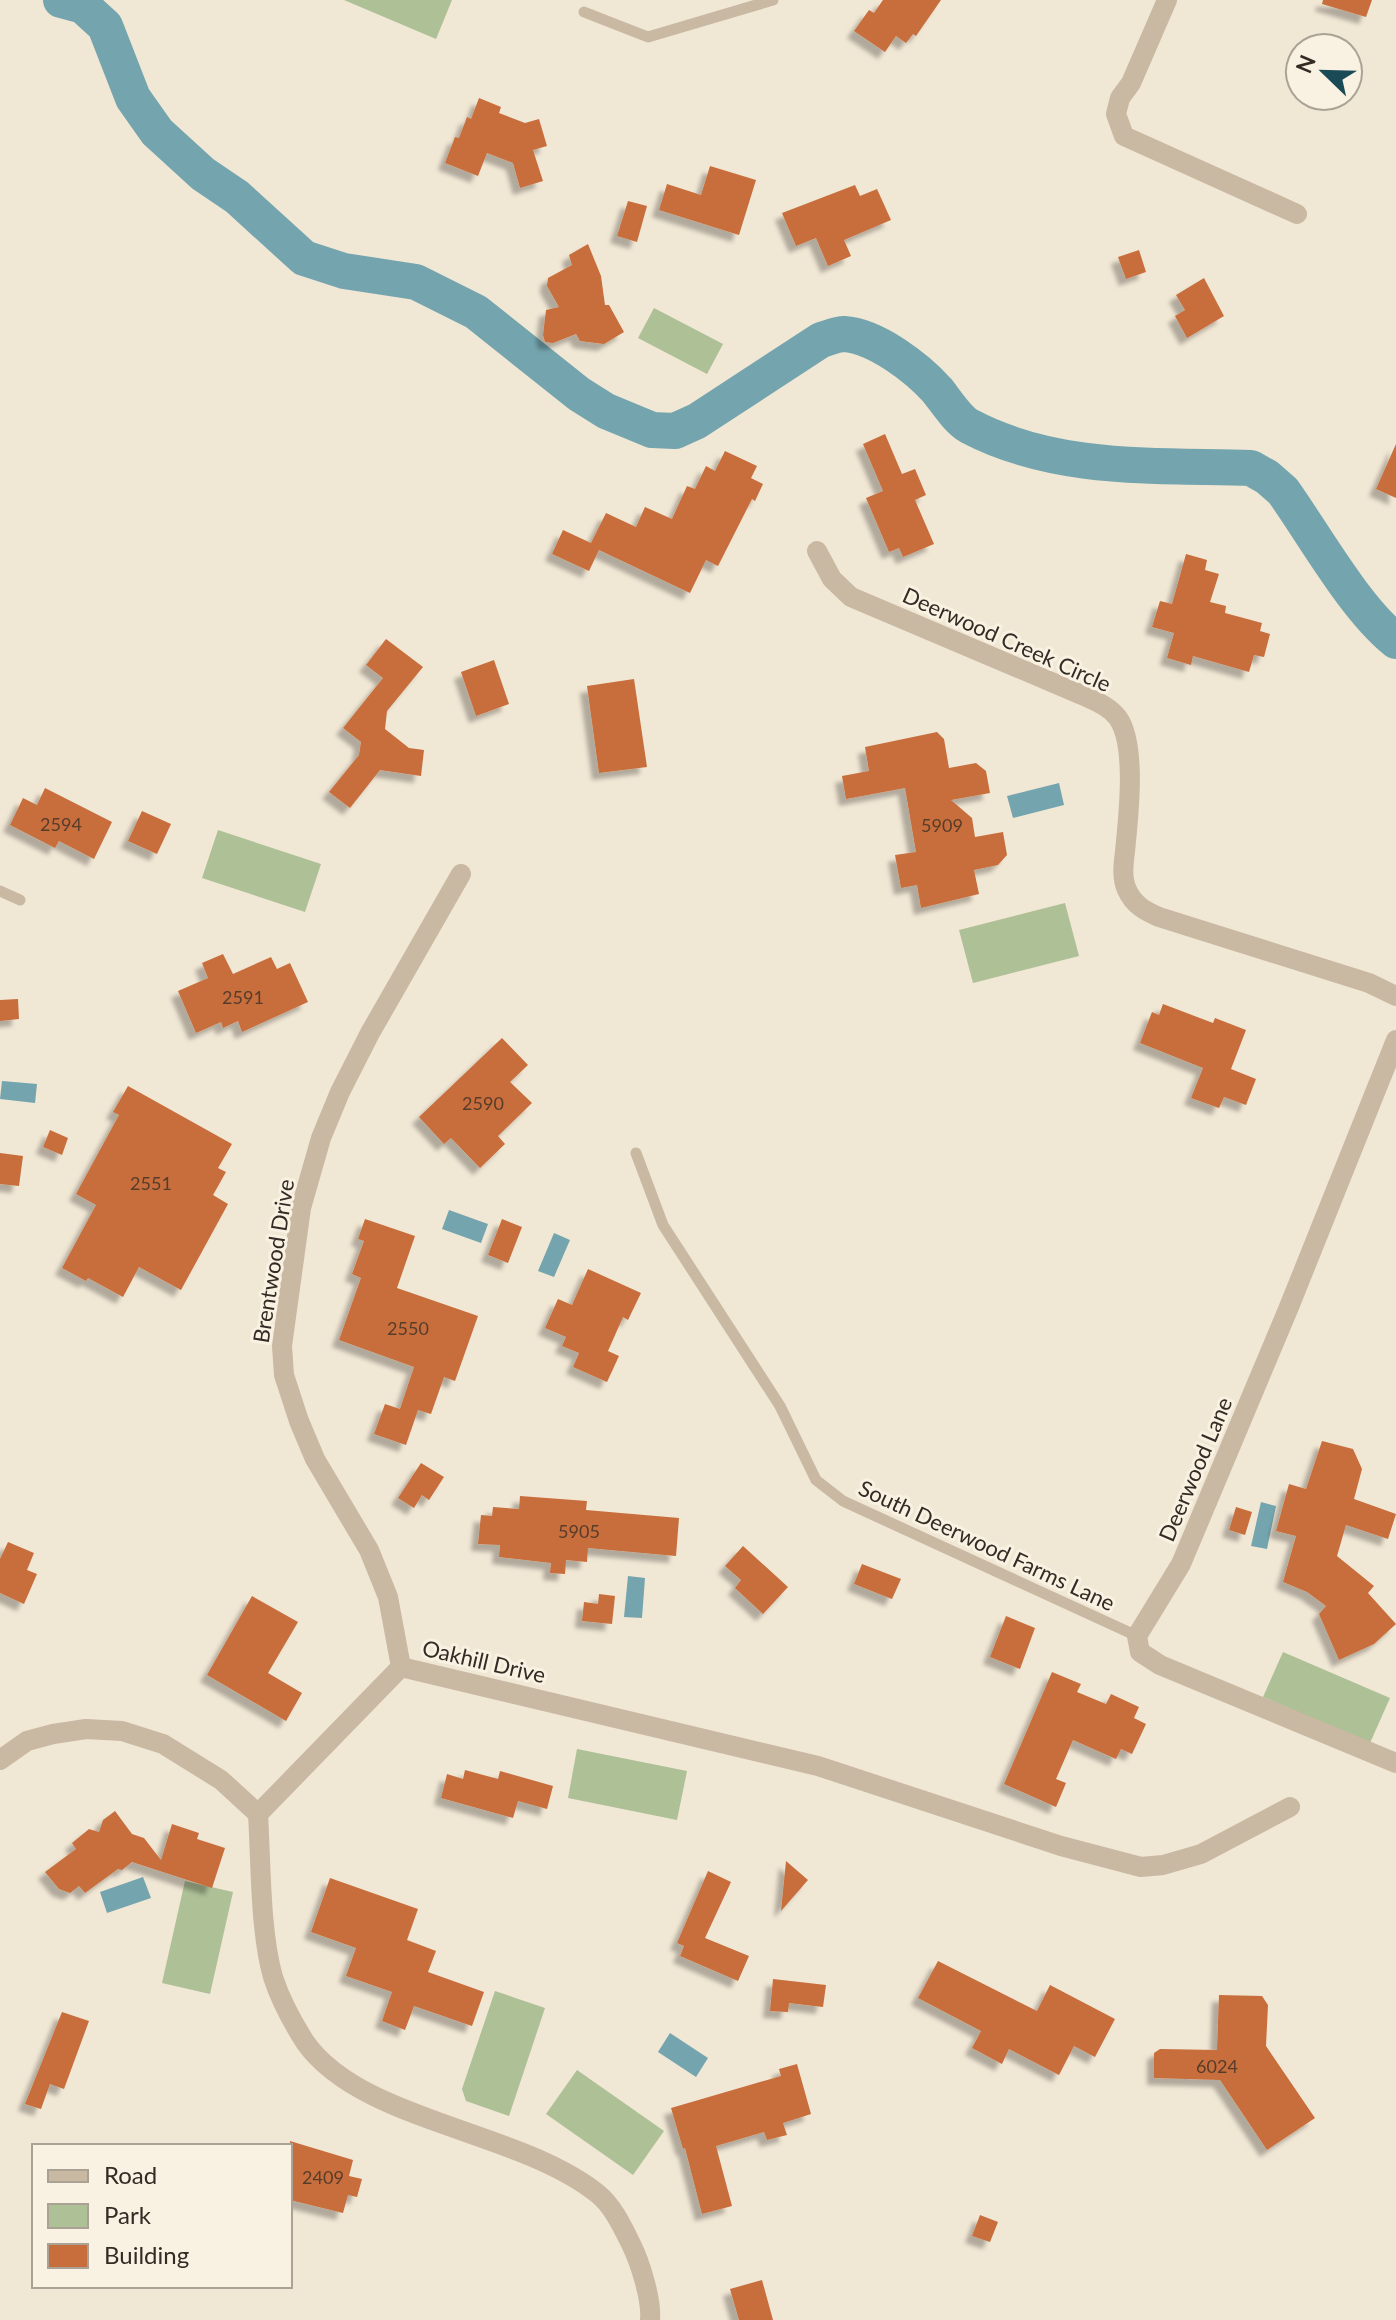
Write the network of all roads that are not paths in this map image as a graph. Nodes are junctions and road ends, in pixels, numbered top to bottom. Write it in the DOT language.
graph roads {
  1 [pos="773,0"];
  2 [pos="1167,0"];
  3 [pos="584,12"];
  4 [pos="1297,214"];
  5 [pos="817,551"];
  6 [pos="461,874"];
  7 [pos="0,891"];
  8 [pos="20,900"];
  9 [pos="1396,996"];
  10 [pos="1396,1040"];
  11 [pos="636,1153"];
  12 [pos="1137,1636"];
  13 [pos="401,1667"];
  14 [pos="0,1760"];
  15 [pos="1396,1763"];
  16 [pos="1290,1807"];
  17 [pos="258,1814"];
  18 [pos="650,2320"];
  1 -- 3 [label="lane"];
  2 -- 4 [label="street"];
  5 -- 9 [label="street, Deerwood Creek Circle"];
  6 -- 13 [label="street, Brentwood Drive"];
  7 -- 8 [label="lane"];
  10 -- 12 [label="street, Deerwood Lane"];
  11 -- 12 [label="lane, South Deerwood Farms Lane"];
  12 -- 15 [label="street"];
  13 -- 16 [label="street, Oakhill Drive"];
  13 -- 17 [label="street, Oakhill Drive"];
  14 -- 17 [label="street"];
  17 -- 18 [label="street"];
}
